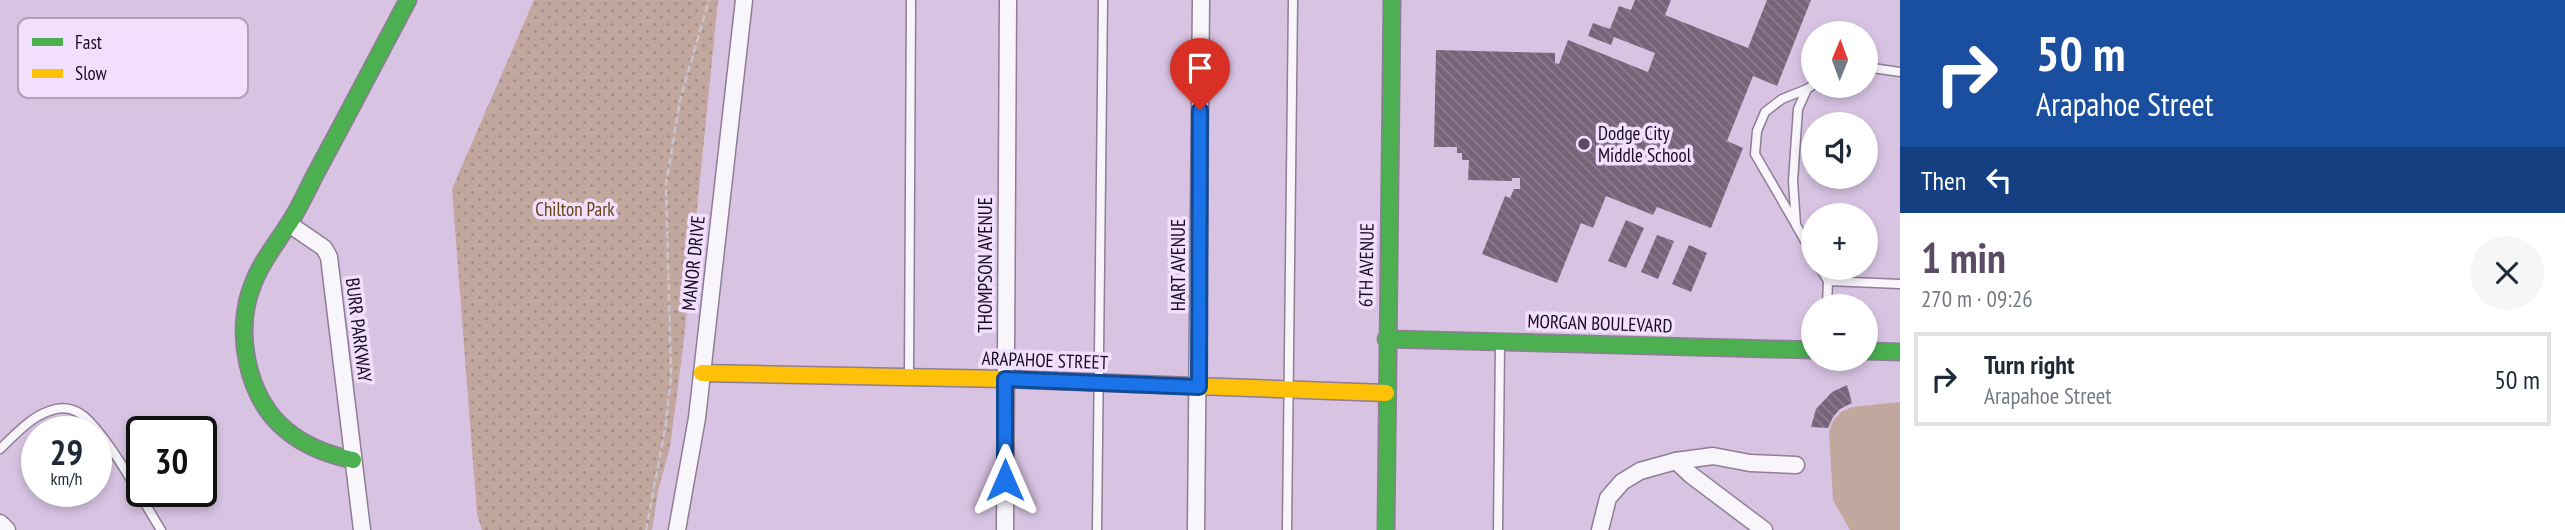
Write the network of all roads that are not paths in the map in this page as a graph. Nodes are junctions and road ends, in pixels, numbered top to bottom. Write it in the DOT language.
graph roads {
  1 [pos="408,0"];
  2 [pos="744,0"];
  3 [pos="911,0"];
  4 [pos="1008,0"];
  5 [pos="1103,0"];
  6 [pos="1200,0"];
  7 [pos="1293,0"];
  8 [pos="1392,0"];
  9 [pos="1878,69"];
  10 [pos="1900,72"];
  11 [pos="1801,91"];
  12 [pos="1804,98"];
  13 [pos="289,224"];
  14 [pos="1796,225"];
  15 [pos="1801,234"];
  16 [pos="1828,281"];
  17 [pos="1900,284"];
  18 [pos="1827,294"];
  19 [pos="1386,339"];
  20 [pos="1500,341"];
  21 [pos="1801,350"];
  22 [pos="1878,351"];
  23 [pos="1900,352"];
  24 [pos="702,373"];
  25 [pos="908,377"];
  26 [pos="1005,379"];
  27 [pos="1099,383"];
  28 [pos="1199,387"];
  29 [pos="1289,390"];
  30 [pos="1386,393"];
  31 [pos="0,449"];
  32 [pos="353,460"];
  33 [pos="1676,461"];
  34 [pos="1796,466"];
  35 [pos="0,523"];
  36 [pos="7,530"];
  37 [pos="161,530"];
  38 [pos="362,530"];
  39 [pos="677,530"];
  40 [pos="1005,530"];
  41 [pos="1097,530"];
  42 [pos="1196,530"];
  43 [pos="1287,530"];
  44 [pos="1386,530"];
  45 [pos="1498,530"];
  46 [pos="1600,530"];
  47 [pos="1764,530"];
  1 -- 13 [label="street"];
  2 -- 24 [label="street, MANOR DRIVE"];
  3 -- 25 [label="lane"];
  4 -- 26 [label="street, THOMPSON AVENUE"];
  5 -- 27 [label="lane"];
  6 -- 28 [label="street, HART AVENUE"];
  7 -- 29 [label="lane"];
  8 -- 19 [label="street, 6TH AVENUE"];
  9 -- 10 [label="lane"];
  11 -- 14 [label="lane"];
  12 -- 14 [label="lane"];
  13 -- 32 [label="street, BURR PARKWAY"];
  13 -- 32 [label="street"];
  14 -- 15 [label="lane"];
  16 -- 17 [label="lane"];
  16 -- 18 [label="lane"];
  19 -- 20 [label="street, MORGAN BOULEVARD"];
  19 -- 30 [label="street, 6TH AVENUE"];
  20 -- 21 [label="street, MORGAN BOULEVARD"];
  20 -- 45 [label="lane"];
  22 -- 23 [label="street"];
  24 -- 25 [label="street, ARAPAHOE STREET"];
  24 -- 39 [label="street, MANOR DRIVE"];
  25 -- 26 [label="street, ARAPAHOE STREET"];
  26 -- 27 [label="street, ARAPAHOE STREET"];
  26 -- 40 [label="street, THOMPSON AVENUE"];
  27 -- 28 [label="street, ARAPAHOE STREET"];
  27 -- 41 [label="lane"];
  28 -- 29 [label="street, ARAPAHOE STREET"];
  28 -- 42 [label="street, HART AVENUE"];
  29 -- 30 [label="street, ARAPAHOE STREET"];
  29 -- 43 [label="lane"];
  30 -- 44 [label="street, 6TH AVENUE"];
  31 -- 37 [label="lane"];
  32 -- 38 [label="street, BURR PARKWAY"];
  33 -- 34 [label="street"];
  33 -- 46 [label="street"];
  33 -- 47 [label="street"];
  35 -- 36 [label="street"];
}
